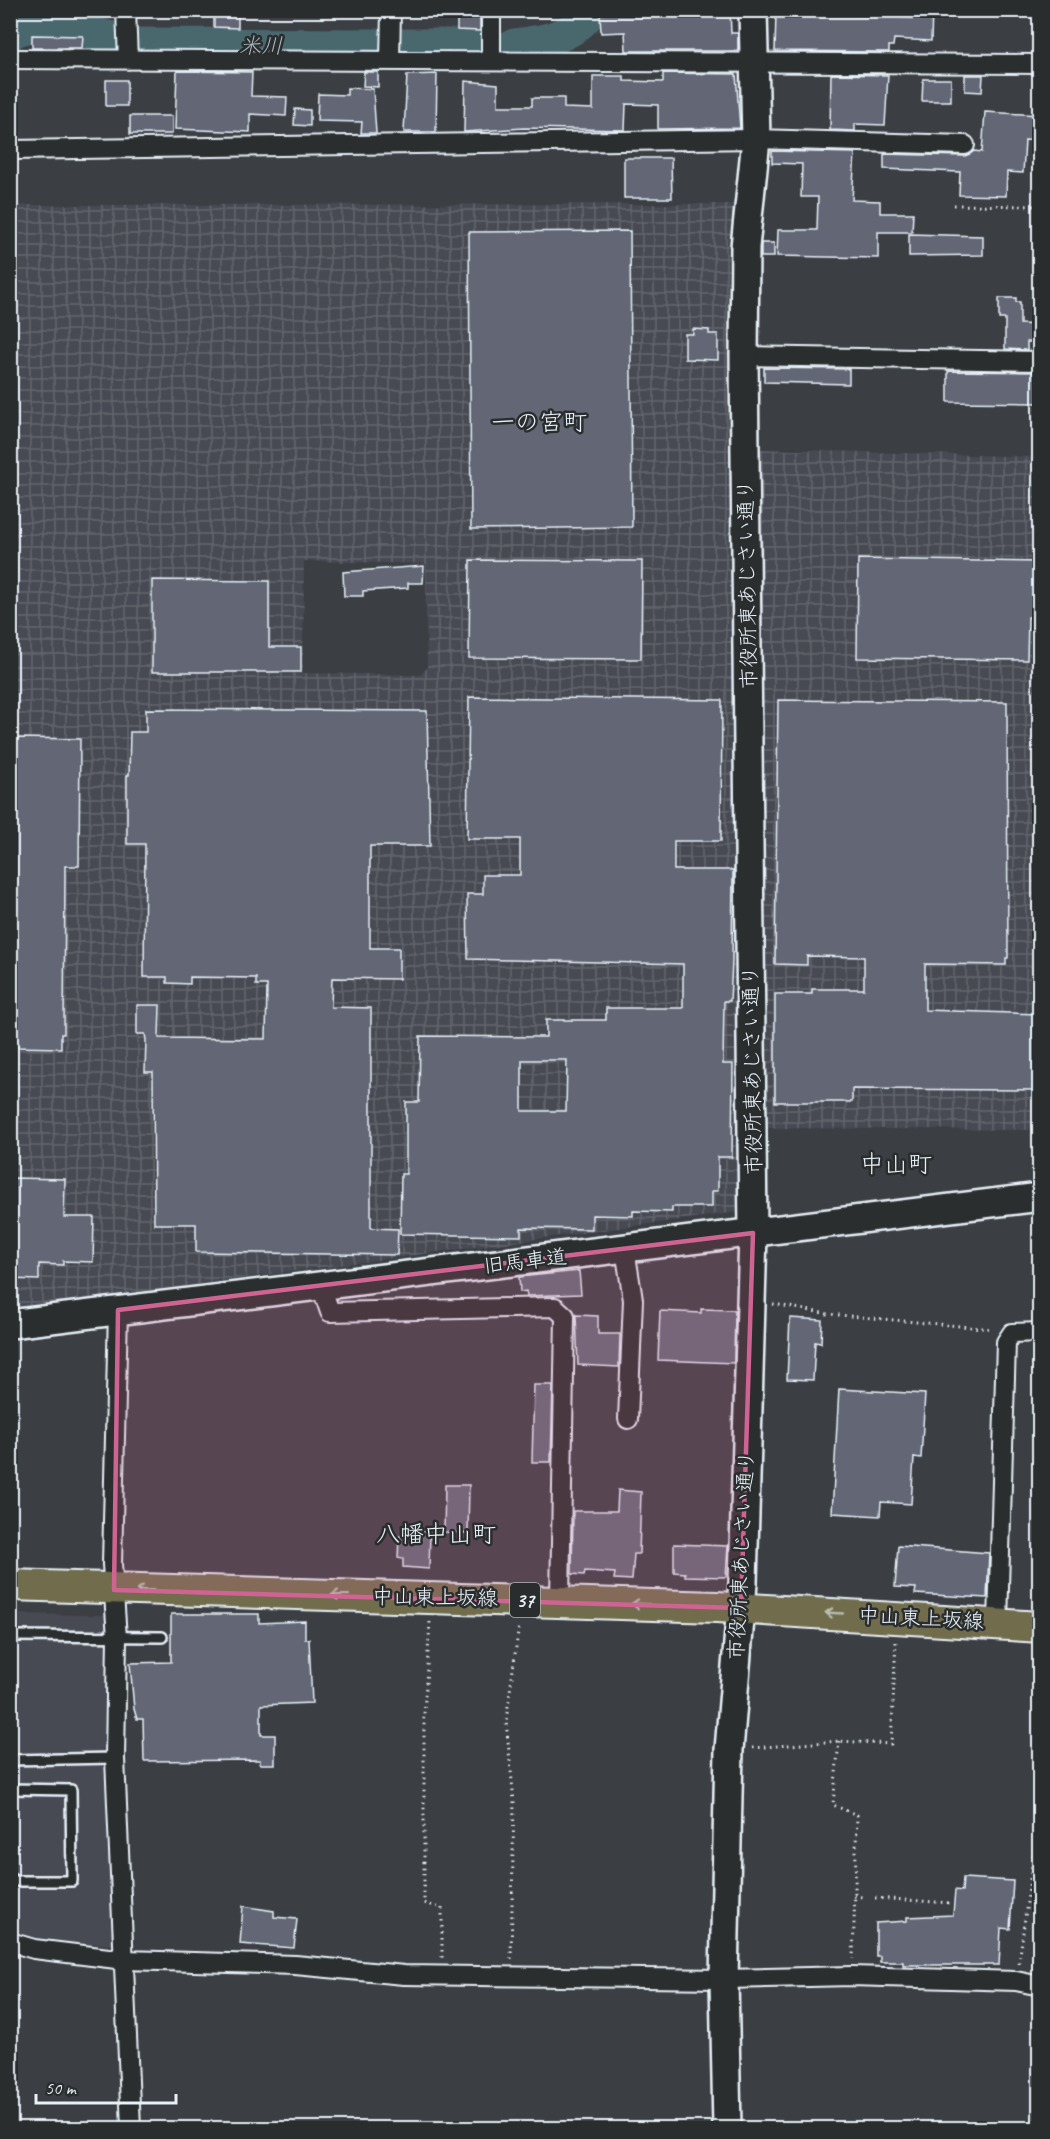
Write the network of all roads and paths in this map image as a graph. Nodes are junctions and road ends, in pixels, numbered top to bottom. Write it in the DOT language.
graph roads {
  1 [pos="126,10"];
  2 [pos="391,10"];
  3 [pos="491,10"];
  4 [pos="753,10"];
  5 [pos="10,59"];
  6 [pos="128,60"];
  7 [pos="390,61"];
  8 [pos="491,61"];
  9 [pos="754,62"];
  10 [pos="1040,64"];
  11 [pos="756,139"];
  12 [pos="965,145"];
  13 [pos="10,150"];
  14 [pos="954,205"];
  15 [pos="1040,206"];
  16 [pos="744,357"];
  17 [pos="1040,361"];
  18 [pos="1040,1197"];
  19 [pos="753,1233"];
  20 [pos="625,1249"];
  21 [pos="321,1286"];
  22 [pos="751,1300"];
  23 [pos="118,1310"];
  24 [pos="10,1324"];
  25 [pos="1040,1332"];
  26 [pos="1012,1333"];
  27 [pos="628,1419"];
  28 [pos="10,1586"];
  29 [pos="114,1590"];
  30 [pos="560,1600"];
  31 [pos="741,1608"];
  32 [pos="431,1617"];
  33 [pos="520,1620"];
  34 [pos="998,1623"];
  35 [pos="1040,1627"];
  36 [pos="10,1636"];
  37 [pos="162,1637"];
  38 [pos="896,1637"];
  39 [pos="117,1638"];
  40 [pos="1040,1684"];
  41 [pos="839,1741"];
  42 [pos="729,1750"];
  43 [pos="115,1758"];
  44 [pos="10,1760"];
  45 [pos="10,1789"];
  46 [pos="1037,1842"];
  47 [pos="10,1877"];
  48 [pos="854,1896"];
  49 [pos="863,1897"];
  50 [pos="875,1898"];
  51 [pos="951,1903"];
  52 [pos="10,1942"];
  53 [pos="125,1960"];
  54 [pos="442,1975"];
  55 [pos="511,1976"];
  56 [pos="852,1976"];
  57 [pos="724,1979"];
  58 [pos="1016,1981"];
  59 [pos="1040,1986"];
  60 [pos="131,2128"];
  61 [pos="727,2128"];
  1 -- 6 [label="street"];
  2 -- 7 [label="street"];
  3 -- 8 [label="street"];
  4 -- 9 [label="street, 市役所東あじさい通り"];
  5 -- 6 [label="street"];
  6 -- 7 [label="street"];
  7 -- 8 [label="street"];
  8 -- 9 [label="street"];
  9 -- 10 [label="street"];
  9 -- 11 [label="street, 市役所東あじさい通り"];
  11 -- 12 [label="street"];
  11 -- 13 [label="street"];
  11 -- 16 [label="street, 市役所東あじさい通り"];
  14 -- 15 [label="path"];
  16 -- 17 [label="street"];
  16 -- 19 [label="street, 市役所東あじさい通り"];
  18 -- 19 [label="street, 旧馬車道"];
  19 -- 20 [label="street, 旧馬車道"];
  19 -- 22 [label="street, 市役所東あじさい通り"];
  20 -- 21 [label="street, 旧馬車道"];
  20 -- 27 [label="street"];
  21 -- 23 [label="street, 旧馬車道"];
  21 -- 30 [label="street"];
  22 -- 26 [label="path"];
  22 -- 31 [label="street, 市役所東あじさい通り"];
  23 -- 24 [label="street, 旧馬車道"];
  23 -- 29 [label="street"];
  25 -- 26 [label="street"];
  26 -- 34 [label="street"];
  28 -- 29 [label="main road, 中山東上坂線 / 37"];
  30 -- 29 [label="main road, 中山東上坂線 / 37, one-way"];
  29 -- 39 [label="street"];
  31 -- 30 [label="main road, 中山東上坂線 / 37, one-way"];
  34 -- 31 [label="main road, 中山東上坂線 / 37, one-way"];
  31 -- 42 [label="street, 市役所東あじさい通り"];
  32 -- 54 [label="path"];
  33 -- 55 [label="path"];
  34 -- 35 [label="main road, 中山東上坂線 / 37"];
  36 -- 39 [label="lane"];
  37 -- 39 [label="lane"];
  38 -- 41 [label="path"];
  39 -- 43 [label="street"];
  40 -- 46 [label="path"];
  41 -- 42 [label="path"];
  41 -- 48 [label="path"];
  42 -- 57 [label="street, 市役所東あじさい通り"];
  43 -- 44 [label="lane"];
  43 -- 53 [label="street"];
  45 -- 47 [label="lane"];
  46 -- 58 [label="path"];
  48 -- 49 [label="path"];
  48 -- 56 [label="path"];
  50 -- 51 [label="path"];
  52 -- 53 [label="street"];
  53 -- 54 [label="street"];
  53 -- 60 [label="street"];
  54 -- 55 [label="street"];
  55 -- 57 [label="street"];
  56 -- 57 [label="street"];
  56 -- 58 [label="street"];
  57 -- 61 [label="street, 市役所東あじさい通り"];
  58 -- 59 [label="street"];
}
